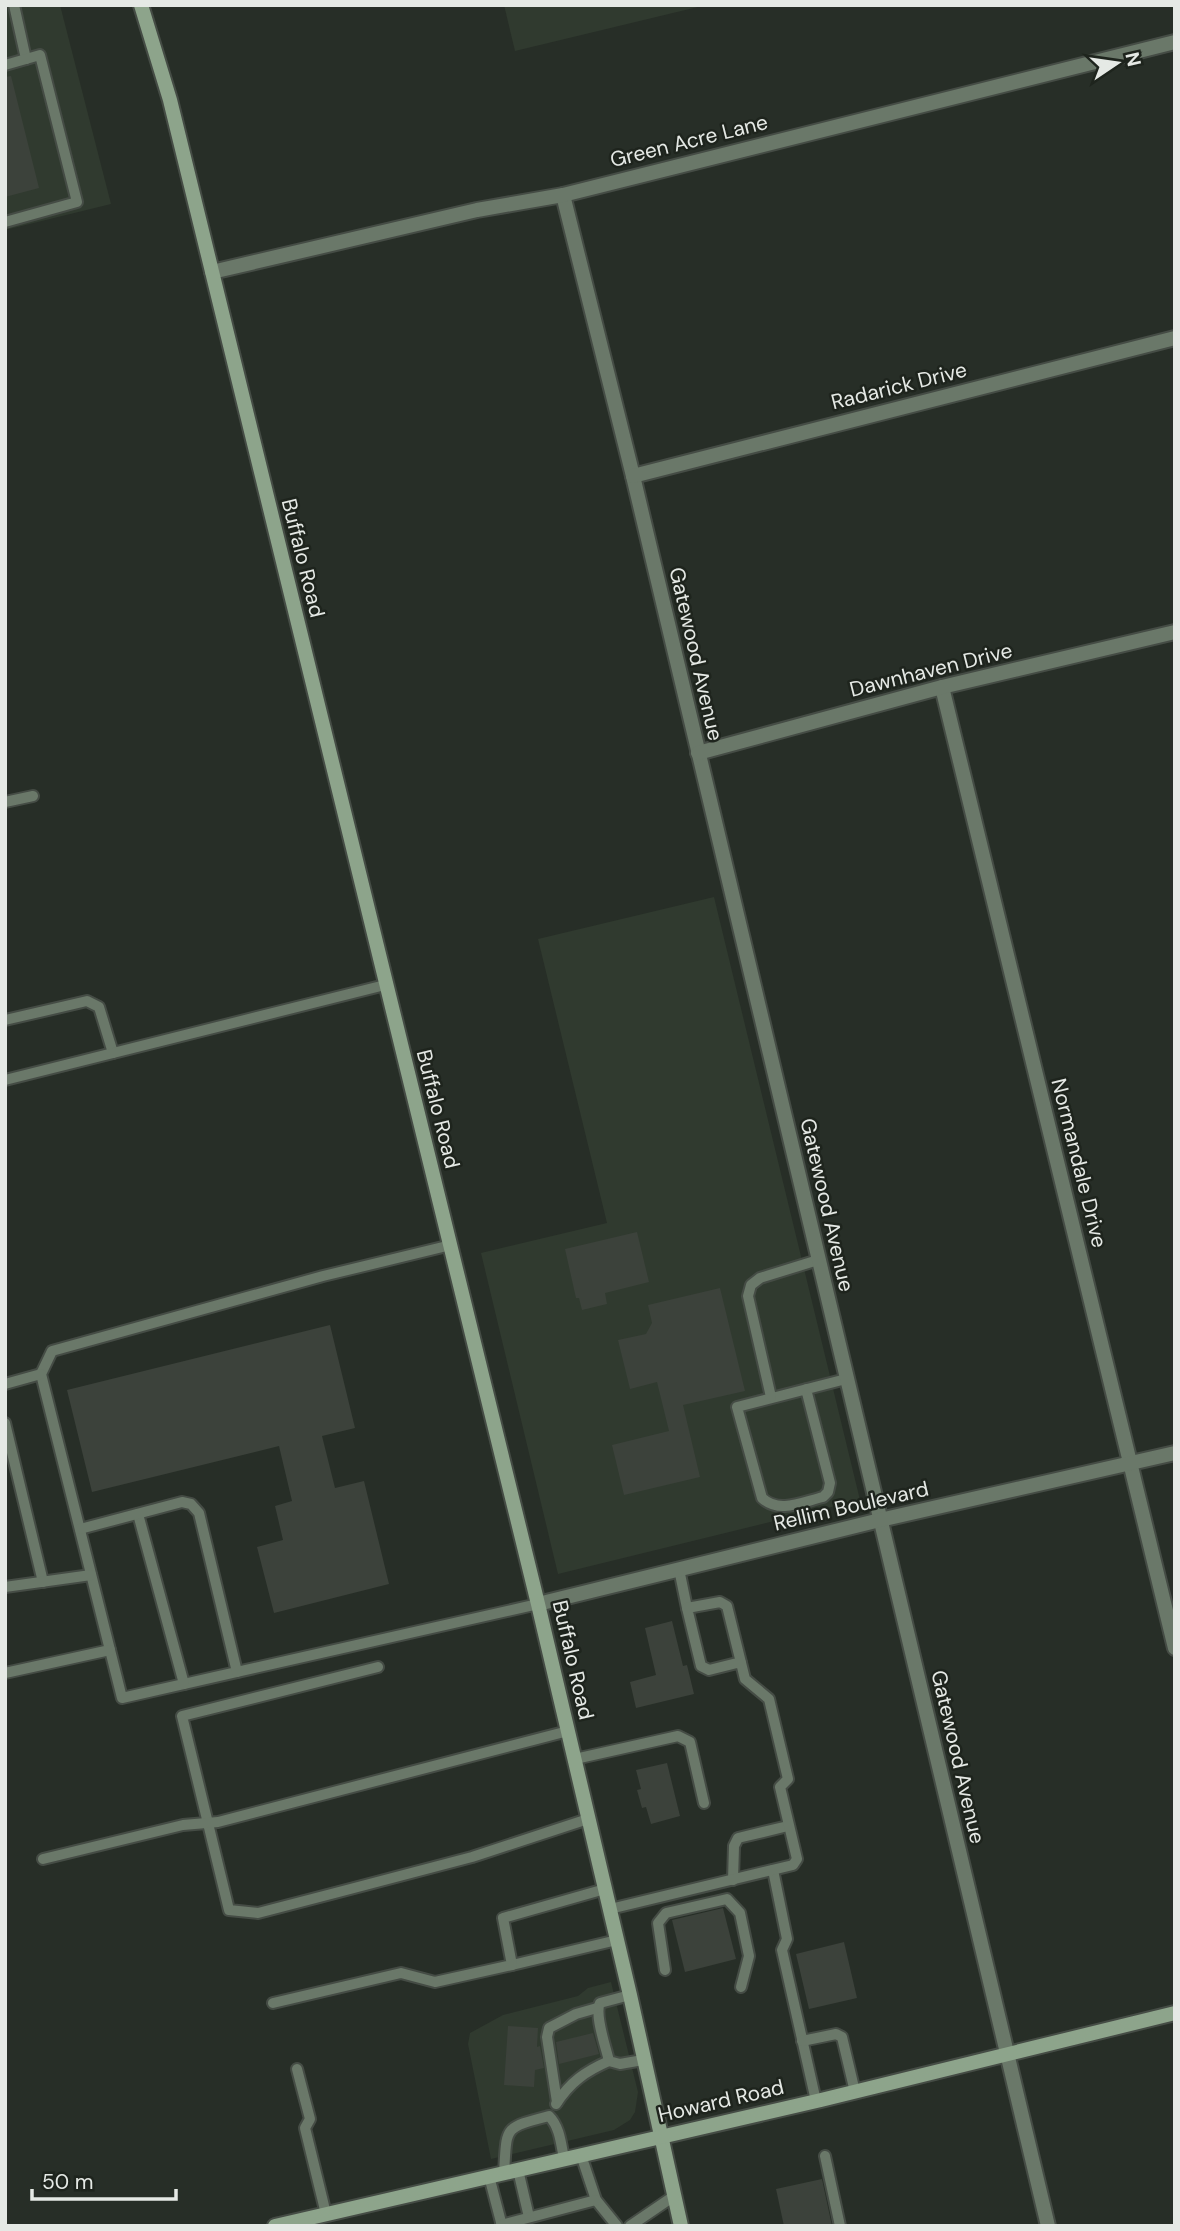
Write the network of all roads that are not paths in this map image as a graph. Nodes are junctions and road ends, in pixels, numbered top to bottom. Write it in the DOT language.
graph roads {
  1 [pos="14,5"];
  2 [pos="141,5"];
  3 [pos="1175,42"];
  4 [pos="26,59"];
  5 [pos="5,65"];
  6 [pos="563,195"];
  7 [pos="5,222"];
  8 [pos="212,272"];
  9 [pos="1175,338"];
  10 [pos="633,476"];
  11 [pos="1175,632"];
  12 [pos="942,687"];
  13 [pos="698,753"];
  14 [pos="33,796"];
  15 [pos="5,802"];
  16 [pos="385,985"];
  17 [pos="5,1020"];
  18 [pos="113,1053"];
  19 [pos="5,1080"];
  20 [pos="451,1245"];
  21 [pos="818,1260"];
  22 [pos="41,1374"];
  23 [pos="846,1379"];
  24 [pos="5,1384"];
  25 [pos="806,1389"];
  26 [pos="771,1397"];
  27 [pos="5,1423"];
  28 [pos="1175,1453"];
  29 [pos="1131,1465"];
  30 [pos="138,1514"];
  31 [pos="880,1520"];
  32 [pos="80,1529"];
  33 [pos="678,1569"];
  34 [pos="91,1575"];
  35 [pos="43,1582"];
  36 [pos="5,1587"];
  37 [pos="538,1604"];
  38 [pos="687,1608"];
  39 [pos="1175,1648"];
  40 [pos="110,1650"];
  41 [pos="741,1662"];
  42 [pos="378,1667"];
  43 [pos="237,1672"];
  44 [pos="5,1673"];
  45 [pos="184,1684"];
  46 [pos="568,1731"];
  47 [pos="575,1759"];
  48 [pos="704,1802"];
  49 [pos="589,1819"];
  50 [pos="208,1823"];
  51 [pos="788,1826"];
  52 [pos="43,1859"];
  53 [pos="773,1870"];
  54 [pos="733,1880"];
  55 [pos="605,1889"];
  56 [pos="610,1909"];
  57 [pos="617,1940"];
  58 [pos="512,1965"];
  59 [pos="665,1970"];
  60 [pos="741,1987"];
  61 [pos="630,1995"];
  62 [pos="273,2003"];
  63 [pos="597,2008"];
  64 [pos="1175,2013"];
  65 [pos="802,2041"];
  66 [pos="1008,2053"];
  67 [pos="643,2060"];
  68 [pos="609,2061"];
  69 [pos="297,2069"];
  70 [pos="855,2092"];
  71 [pos="816,2101"];
  72 [pos="557,2102"];
  73 [pos="549,2116"];
  74 [pos="659,2137"];
  75 [pos="581,2155"];
  76 [pos="825,2155"];
  77 [pos="564,2159"];
  78 [pos="511,2171"];
  79 [pos="489,2176"];
  80 [pos="674,2196"];
  81 [pos="596,2200"];
  82 [pos="326,2214"];
  83 [pos="529,2217"];
  84 [pos="501,2225"];
  85 [pos="275,2226"];
  86 [pos="617,2226"];
  87 [pos="630,2226"];
  88 [pos="681,2226"];
  89 [pos="841,2226"];
  90 [pos="1048,2226"];
  1 -- 4 [label="lane"];
  2 -- 8 [label="main road, Buffalo Road"];
  3 -- 6 [label="street, Green Acre Lane"];
  4 -- 5 [label="lane"];
  4 -- 7 [label="lane"];
  6 -- 8 [label="street, Green Acre Lane"];
  6 -- 10 [label="street, Gatewood Avenue"];
  8 -- 16 [label="main road, Buffalo Road"];
  9 -- 10 [label="street, Radarick Drive"];
  10 -- 13 [label="street, Gatewood Avenue"];
  11 -- 12 [label="street, Dawnhaven Drive"];
  12 -- 13 [label="street, Dawnhaven Drive"];
  12 -- 29 [label="street, Normandale Drive"];
  13 -- 21 [label="street, Gatewood Avenue"];
  14 -- 15 [label="lane"];
  16 -- 18 [label="lane"];
  16 -- 20 [label="main road, Buffalo Road"];
  17 -- 18 [label="lane"];
  18 -- 19 [label="lane"];
  20 -- 22 [label="lane"];
  20 -- 37 [label="main road, Buffalo Road"];
  21 -- 23 [label="street, Gatewood Avenue"];
  21 -- 26 [label="lane"];
  22 -- 24 [label="lane"];
  22 -- 32 [label="lane"];
  23 -- 25 [label="lane"];
  23 -- 31 [label="street, Gatewood Avenue"];
  25 -- 26 [label="lane"];
  25 -- 26 [label="lane"];
  27 -- 35 [label="lane"];
  28 -- 29 [label="street, Rellim Boulevard"];
  29 -- 31 [label="street, Rellim Boulevard"];
  29 -- 39 [label="street, Normandale Drive"];
  30 -- 32 [label="lane"];
  30 -- 43 [label="lane"];
  30 -- 45 [label="lane"];
  31 -- 33 [label="street, Rellim Boulevard"];
  31 -- 66 [label="street, Gatewood Avenue"];
  32 -- 34 [label="lane"];
  33 -- 37 [label="street, Rellim Boulevard"];
  33 -- 38 [label="lane"];
  34 -- 35 [label="lane"];
  34 -- 40 [label="lane"];
  35 -- 36 [label="lane"];
  37 -- 43 [label="lane"];
  37 -- 46 [label="main road, Buffalo Road"];
  38 -- 41 [label="lane"];
  38 -- 41 [label="lane"];
  40 -- 44 [label="lane"];
  40 -- 45 [label="lane"];
  41 -- 51 [label="lane"];
  42 -- 50 [label="lane"];
  43 -- 45 [label="lane"];
  46 -- 47 [label="main road, Buffalo Road"];
  46 -- 50 [label="lane"];
  47 -- 48 [label="lane"];
  47 -- 49 [label="main road, Buffalo Road"];
  49 -- 50 [label="lane"];
  49 -- 55 [label="main road, Buffalo Road"];
  50 -- 52 [label="lane"];
  51 -- 53 [label="lane"];
  51 -- 54 [label="lane"];
  53 -- 54 [label="lane"];
  53 -- 65 [label="lane"];
  54 -- 56 [label="lane"];
  55 -- 56 [label="main road, Buffalo Road"];
  55 -- 58 [label="lane"];
  56 -- 57 [label="main road, Buffalo Road"];
  57 -- 58 [label="lane"];
  57 -- 61 [label="main road, Buffalo Road"];
  58 -- 62 [label="lane"];
  59 -- 60 [label="lane"];
  61 -- 63 [label="lane"];
  61 -- 67 [label="main road, Buffalo Road"];
  63 -- 68 [label="lane"];
  63 -- 72 [label="lane"];
  64 -- 66 [label="main road, Howard Road"];
  65 -- 70 [label="lane"];
  65 -- 71 [label="lane"];
  66 -- 70 [label="main road, Howard Road"];
  66 -- 90 [label="street, Gatewood Avenue"];
  67 -- 68 [label="lane"];
  67 -- 74 [label="main road, Buffalo Road"];
  68 -- 72 [label="lane"];
  69 -- 82 [label="lane"];
  70 -- 71 [label="main road, Howard Road"];
  71 -- 74 [label="main road, Howard Road"];
  72 -- 73 [label="lane"];
  73 -- 77 [label="lane"];
  73 -- 78 [label="lane"];
  74 -- 75 [label="main road, Howard Road"];
  74 -- 80 [label="main road, Buffalo Road"];
  75 -- 77 [label="main road, Howard Road"];
  75 -- 81 [label="lane"];
  76 -- 89 [label="lane"];
  77 -- 78 [label="main road, Howard Road"];
  78 -- 79 [label="main road, Howard Road"];
  78 -- 83 [label="lane"];
  79 -- 82 [label="main road, Howard Road"];
  79 -- 84 [label="lane"];
  80 -- 87 [label="lane"];
  80 -- 88 [label="main road, Buffalo Road"];
  81 -- 83 [label="lane"];
  81 -- 86 [label="lane"];
  82 -- 85 [label="main road, Howard Road"];
  83 -- 84 [label="lane"];
}
